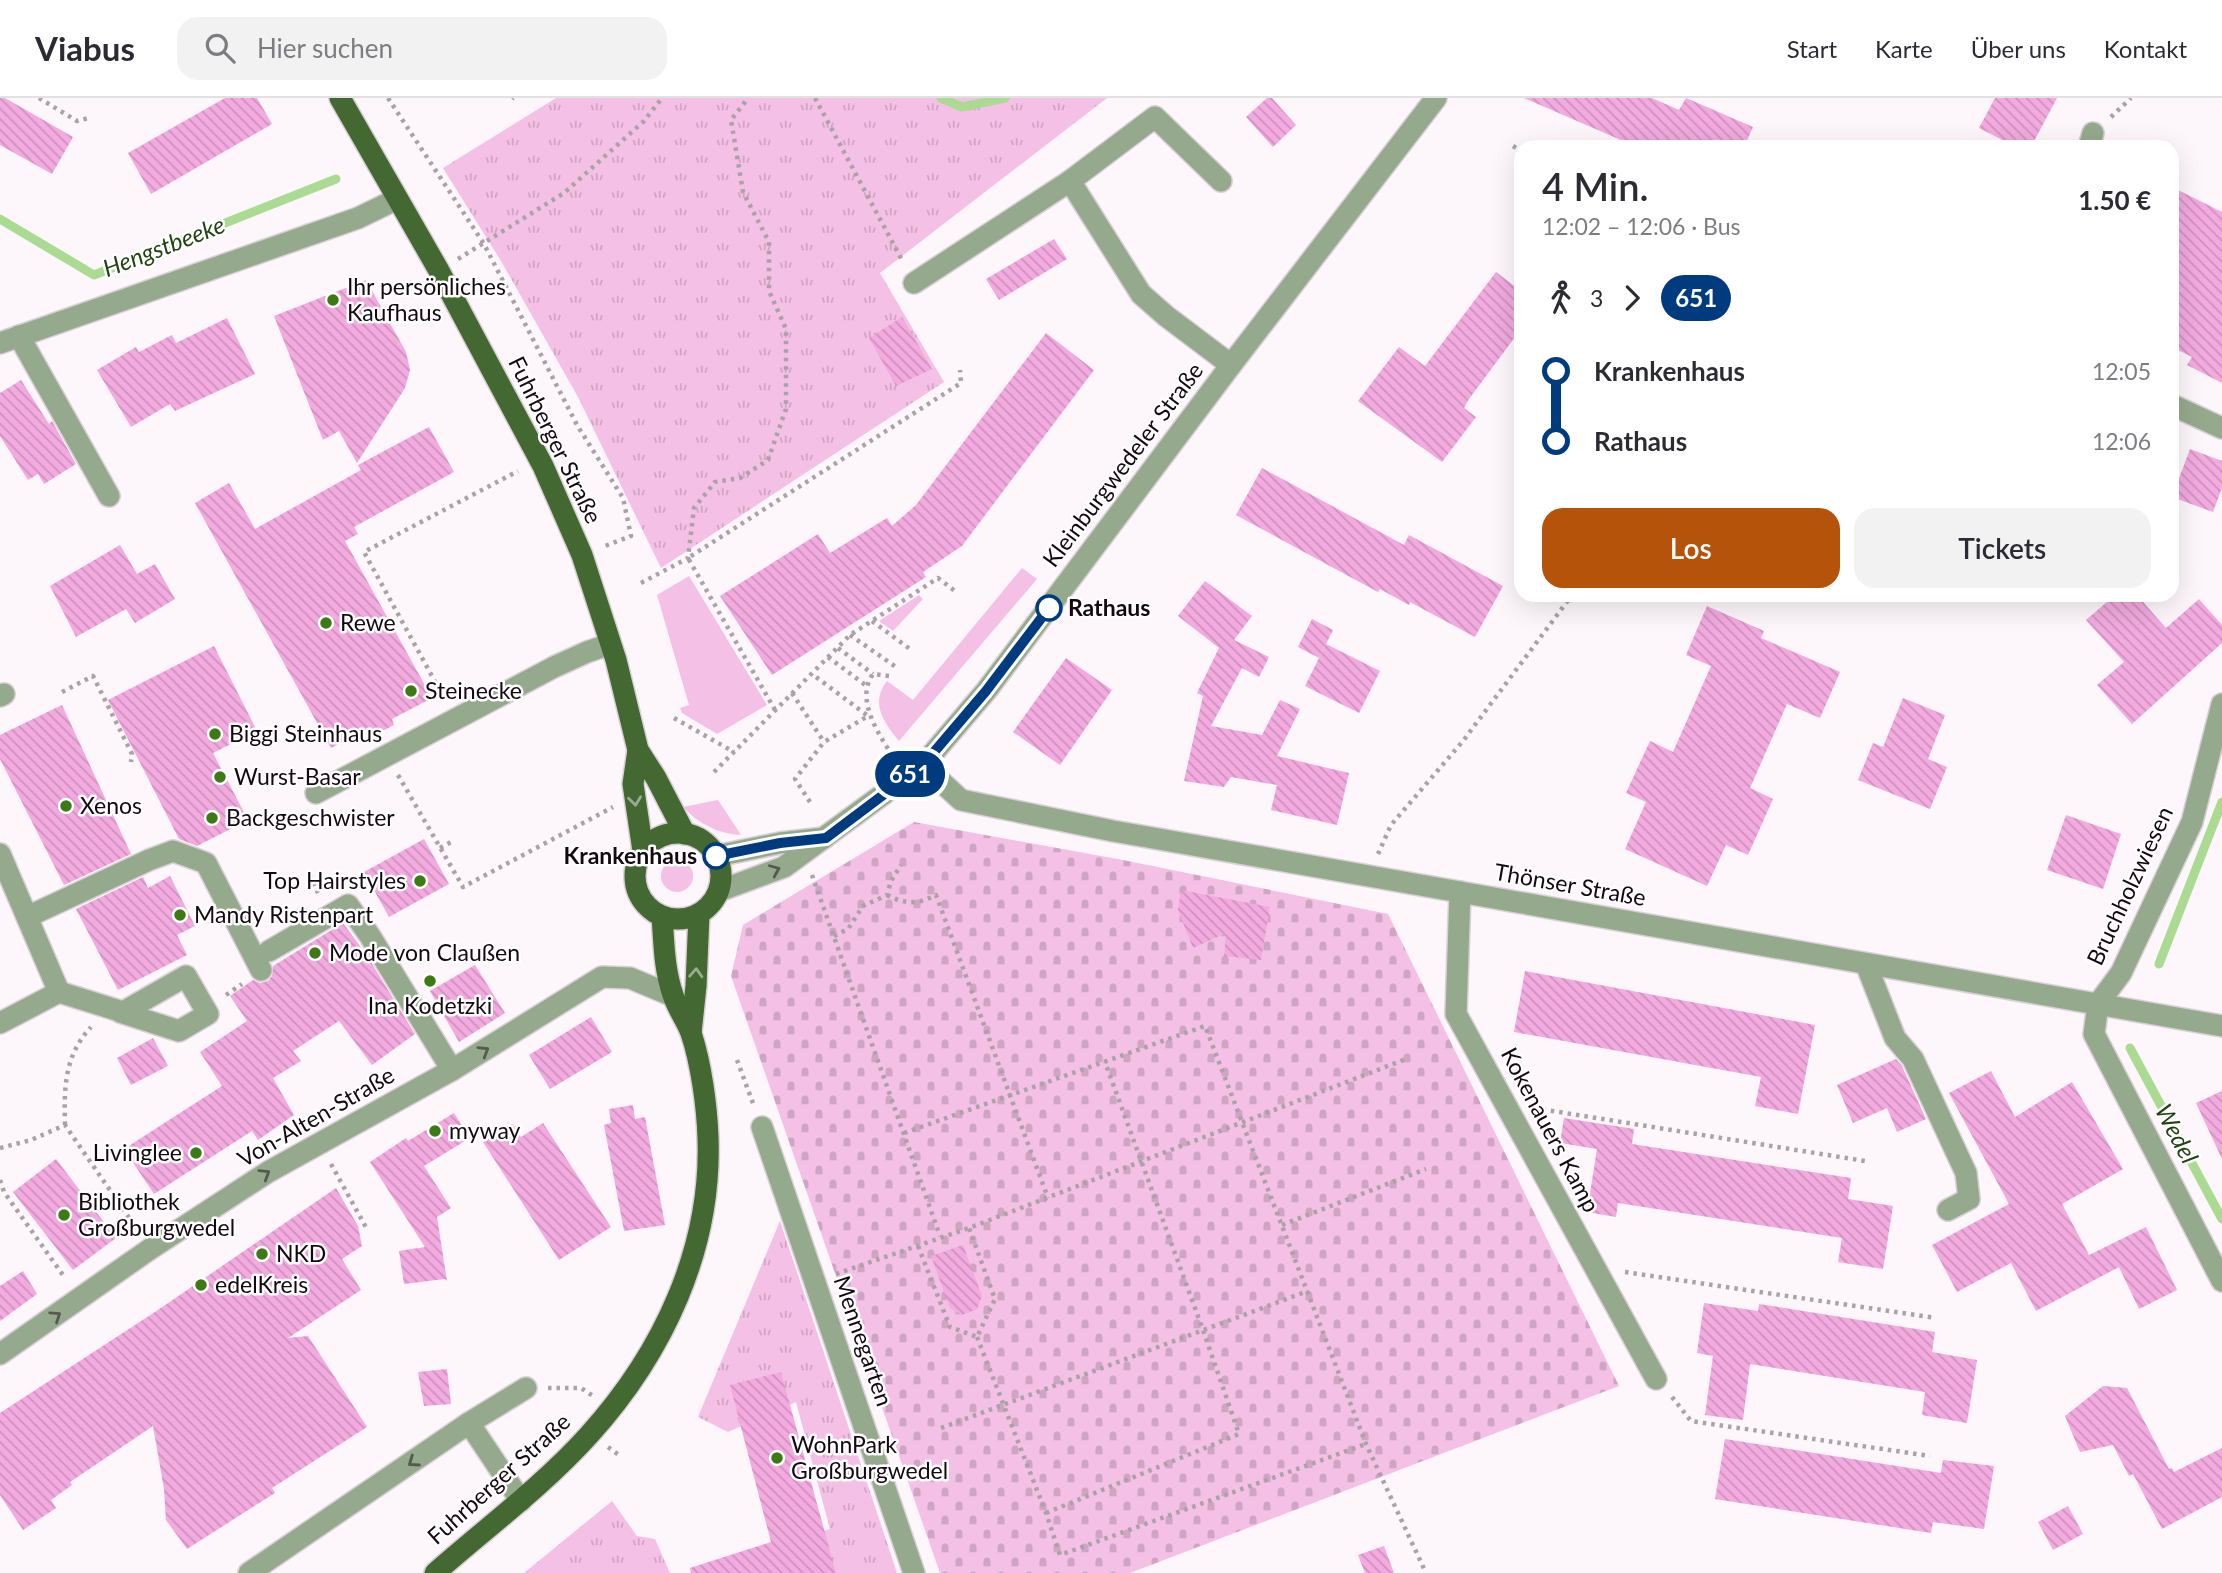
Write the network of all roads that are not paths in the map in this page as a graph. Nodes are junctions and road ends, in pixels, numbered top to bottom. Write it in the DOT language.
graph roads {
  1 [pos="340,98"];
  2 [pos="1436,98"];
  3 [pos="1070,181"];
  4 [pos="1221,181"];
  5 [pos="397,199"];
  6 [pos="914,283"];
  7 [pos="10,340"];
  8 [pos="1231,365"];
  9 [pos="2179,408"];
  10 [pos="2222,428"];
  11 [pos="109,496"];
  12 [pos="610,644"];
  13 [pos="2222,705"];
  14 [pos="638,750"];
  15 [pos="923,765"];
  16 [pos="316,793"];
  17 [pos="685,834"];
  18 [pos="826,838"];
  19 [pos="643,851"];
  20 [pos="0,853"];
  21 [pos="716,856"];
  22 [pos="6,881"];
  23 [pos="719,891"];
  24 [pos="1460,892"];
  25 [pos="699,914"];
  26 [pos="662,916"];
  27 [pos="27,917"];
  28 [pos="1866,964"];
  29 [pos="59,992"];
  30 [pos="673,996"];
  31 [pos="2098,1004"];
  32 [pos="114,1010"];
  33 [pos="0,1023"];
  34 [pos="2222,1026"];
  35 [pos="691,1032"];
  36 [pos="452,1070"];
  37 [pos="762,1126"];
  38 [pos="1948,1210"];
  39 [pos="2222,1281"];
  40 [pos="0,1354"];
  41 [pos="1656,1379"];
  42 [pos="526,1388"];
  43 [pos="469,1423"];
  44 [pos="522,1501"];
  45 [pos="249,1573"];
  46 [pos="435,1573"];
  47 [pos="914,1573"];
  1 -- 5 [label="main road, Fuhrberger Straße"];
  2 -- 8 [label="street, Kleinburgwedeler Straße"];
  3 -- 4 [label="street"];
  3 -- 6 [label="street"];
  3 -- 8 [label="street"];
  5 -- 7 [label="street"];
  5 -- 12 [label="main road, Fuhrberger Straße"];
  7 -- 11 [label="street"];
  8 -- 15 [label="street, Kleinburgwedeler Straße"];
  9 -- 10 [label="street"];
  12 -- 14 [label="main road, Fuhrberger Straße"];
  12 -- 16 [label="street"];
  13 -- 31 [label="street, Bruchholzwiesen"];
  14 -- 17 [label="main road, Fuhrberger Straße"];
  14 -- 19 [label="main road, Fuhrberger Straße, one-way"];
  15 -- 18 [label="street, Kleinburgwedeler Straße"];
  15 -- 24 [label="street, Thönser Straße"];
  17 -- 19 [label="main road"];
  17 -- 21 [label="main road"];
  18 -- 21 [label="street"];
  23 -- 18 [label="street, Kleinburgwedeler Straße, one-way"];
  19 -- 26 [label="main road"];
  20 -- 22 [label="street"];
  21 -- 23 [label="main road"];
  22 -- 27 [label="street"];
  23 -- 25 [label="main road"];
  24 -- 28 [label="street, Thönser Straße"];
  24 -- 41 [label="street, Kokenauers Kamp"];
  25 -- 26 [label="main road"];
  35 -- 25 [label="main road, Fuhrberger Straße, one-way"];
  26 -- 30 [label="main road, Fuhrberger Straße"];
  27 -- 29 [label="street"];
  27 -- 36 [label="street"];
  28 -- 31 [label="street, Thönser Straße"];
  28 -- 38 [label="street"];
  29 -- 32 [label="street"];
  29 -- 33 [label="street"];
  30 -- 35 [label="main road, Fuhrberger Straße"];
  36 -- 30 [label="street, Von-Alten-Straße, one-way"];
  31 -- 34 [label="street, Thönser Straße"];
  31 -- 39 [label="street"];
  32 -- 32 [label="street"];
  35 -- 44 [label="main road, Fuhrberger Straße"];
  40 -- 36 [label="street, Von-Alten-Straße, one-way"];
  37 -- 47 [label="street, Mennegarten"];
  42 -- 43 [label="street"];
  43 -- 44 [label="street"];
  43 -- 45 [label="street, one-way"];
  44 -- 46 [label="main road, Fuhrberger Straße"];
}
